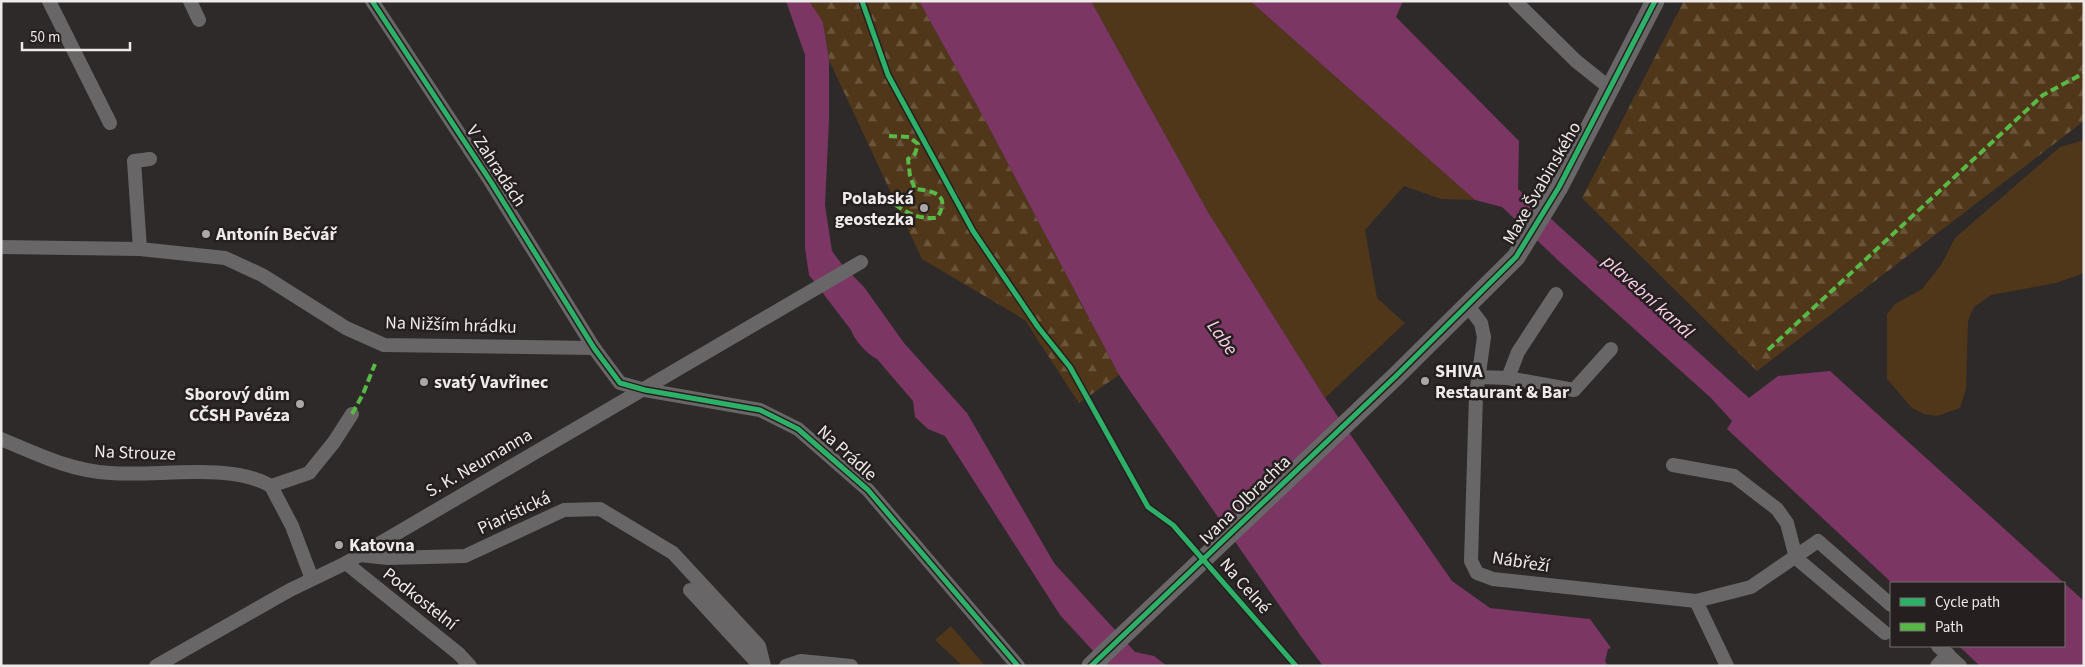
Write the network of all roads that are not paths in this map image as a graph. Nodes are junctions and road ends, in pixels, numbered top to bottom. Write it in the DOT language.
graph roads {
  1 [pos="49,1"];
  2 [pos="190,1"];
  3 [pos="372,1"];
  4 [pos="1515,1"];
  5 [pos="1655,1"];
  6 [pos="199,20"];
  7 [pos="1611,89"];
  8 [pos="110,123"];
  9 [pos="150,158"];
  10 [pos="1,247"];
  11 [pos="140,249"];
  12 [pos="861,262"];
  13 [pos="1556,294"];
  14 [pos="1468,306"];
  15 [pos="594,348"];
  16 [pos="1612,349"];
  17 [pos="1397,375"];
  18 [pos="1479,377"];
  19 [pos="1508,378"];
  20 [pos="645,390"];
  21 [pos="352,414"];
  22 [pos="1,439"];
  23 [pos="1672,465"];
  24 [pos="271,486"];
  25 [pos="360,555"];
  26 [pos="1796,558"];
  27 [pos="346,563"];
  28 [pos="312,579"];
  29 [pos="690,590"];
  30 [pos="1696,601"];
  31 [pos="1890,604"];
  32 [pos="1885,632"];
  33 [pos="1943,650"];
  34 [pos="168,663"];
  35 [pos="156,666"];
  36 [pos="470,666"];
  37 [pos="760,666"];
  38 [pos="764,666"];
  39 [pos="786,666"];
  40 [pos="851,666"];
  41 [pos="1018,666"];
  42 [pos="1091,666"];
  43 [pos="1727,666"];
  44 [pos="1937,666"];
  45 [pos="1960,666"];
  1 -- 8 [label="street"];
  2 -- 6 [label="street"];
  3 -- 15 [label="street, V Zahradách"];
  4 -- 7 [label="street"];
  5 -- 7 [label="main road, Maxe Švabinského"];
  7 -- 14 [label="main road, Maxe Švabinského"];
  9 -- 11 [label="street"];
  10 -- 11 [label="street, Na Nižším hrádku"];
  11 -- 15 [label="street, Na Nižším hrádku"];
  12 -- 20 [label="street, S. K. Neumanna"];
  13 -- 19 [label="street"];
  14 -- 17 [label="main road, Maxe Švabinského"];
  14 -- 18 [label="street, Nábřeží"];
  15 -- 20 [label="street"];
  16 -- 19 [label="street"];
  17 -- 42 [label="main road, Ivana Olbrachta"];
  18 -- 19 [label="street"];
  18 -- 30 [label="street, Nábřeží"];
  20 -- 25 [label="street, S. K. Neumanna"];
  20 -- 41 [label="street, Na Prádle"];
  21 -- 24 [label="street"];
  22 -- 24 [label="street, Na Strouze"];
  23 -- 26 [label="street"];
  24 -- 28 [label="street"];
  25 -- 27 [label="street, S. K. Neumanna"];
  25 -- 38 [label="street, Piaristická"];
  26 -- 30 [label="street, Nábřeží"];
  26 -- 31 [label="street, Nábřeží"];
  26 -- 32 [label="street"];
  27 -- 28 [label="street, S. K. Neumanna"];
  27 -- 36 [label="street, Podkostelní"];
  28 -- 34 [label="street, S. K. Neumanna"];
  29 -- 37 [label="street"];
  30 -- 43 [label="street"];
  33 -- 44 [label="street"];
  33 -- 45 [label="street"];
  34 -- 35 [label="street, S. K. Neumanna"];
  39 -- 40 [label="street"];
}
